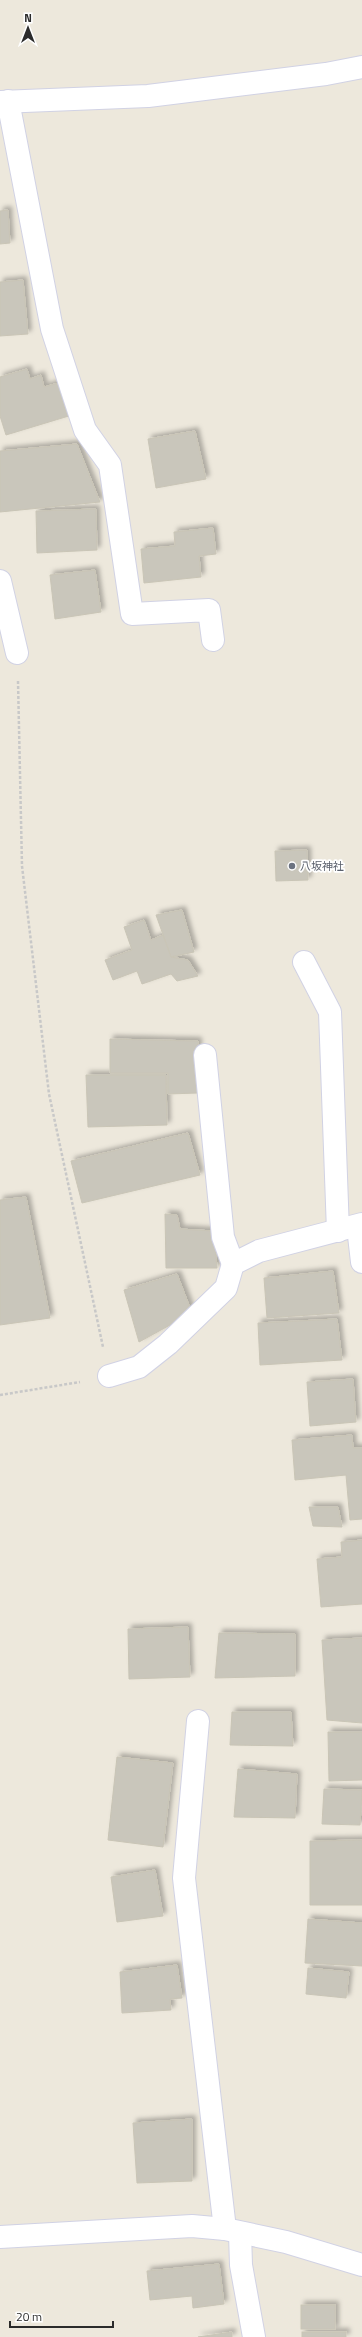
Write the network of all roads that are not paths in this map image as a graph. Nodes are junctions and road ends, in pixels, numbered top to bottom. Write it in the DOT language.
graph roads {
  1 [pos="362,67"];
  2 [pos="4,101"];
  3 [pos="0,581"];
  4 [pos="213,640"];
  5 [pos="17,653"];
  6 [pos="304,962"];
  7 [pos="205,1056"];
  8 [pos="353,1227"];
  9 [pos="362,1262"];
  10 [pos="233,1264"];
  11 [pos="109,1376"];
  12 [pos="198,1721"];
  13 [pos="232,2231"];
  14 [pos="0,2237"];
  15 [pos="362,2265"];
  16 [pos="254,2337"];
  1 -- 2 [label="street"];
  2 -- 4 [label="street"];
  3 -- 5 [label="street"];
  6 -- 8 [label="street"];
  7 -- 10 [label="street"];
  8 -- 9 [label="street"];
  8 -- 10 [label="street"];
  10 -- 11 [label="street"];
  12 -- 13 [label="street"];
  13 -- 14 [label="street"];
  13 -- 15 [label="street"];
  13 -- 16 [label="street"];
}
